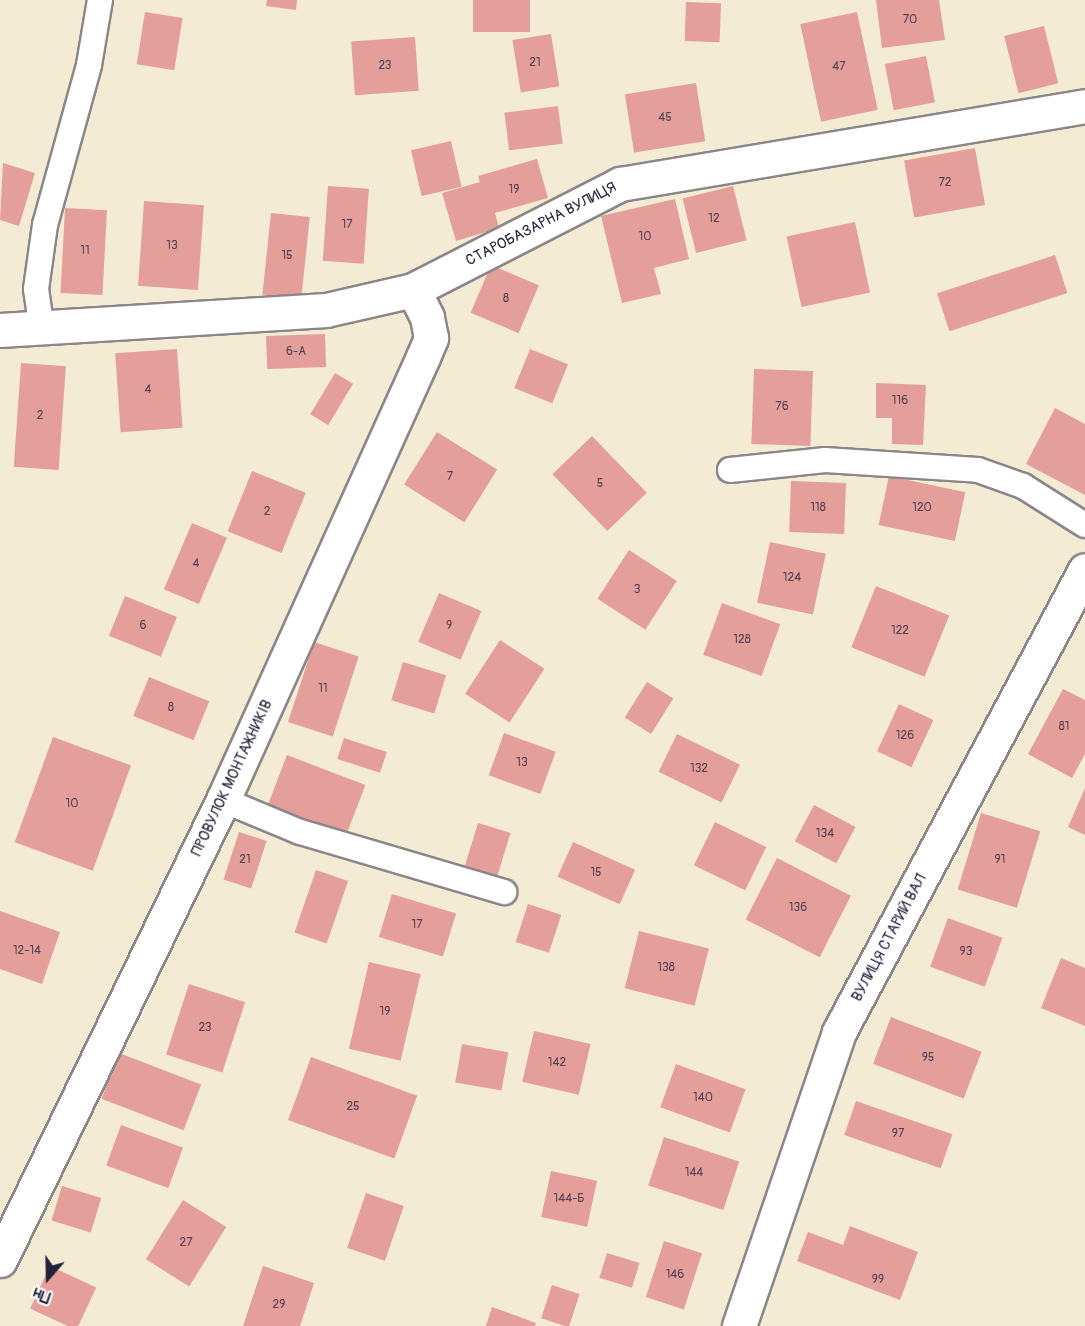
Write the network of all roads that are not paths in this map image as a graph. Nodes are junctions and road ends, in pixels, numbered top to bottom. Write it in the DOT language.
graph roads {
  1 [pos="100,0"];
  2 [pos="1085,106"];
  3 [pos="413,290"];
  4 [pos="0,330"];
  5 [pos="42,330"];
  6 [pos="730,470"];
  7 [pos="1085,525"];
  8 [pos="1085,570"];
  9 [pos="224,800"];
  10 [pos="504,892"];
  11 [pos="0,1260"];
  12 [pos="739,1326"];
  1 -- 5 [label="lane"];
  2 -- 3 [label="street, СТАРОБАЗАРНА ВУЛИЦЯ"];
  3 -- 5 [label="street, СТАРОБАЗАРНА ВУЛИЦЯ"];
  3 -- 9 [label="street, ПРОВУЛОК МОНТАЖНИКІВ"];
  4 -- 5 [label="street, СТАРОБАЗАРНА ВУЛИЦЯ"];
  6 -- 7 [label="lane"];
  8 -- 12 [label="street, ВУЛИЦЯ СТАРИЙ ВАЛ"];
  9 -- 10 [label="lane"];
  9 -- 11 [label="street, ПРОВУЛОК МОНТАЖНИКІВ"];
}
